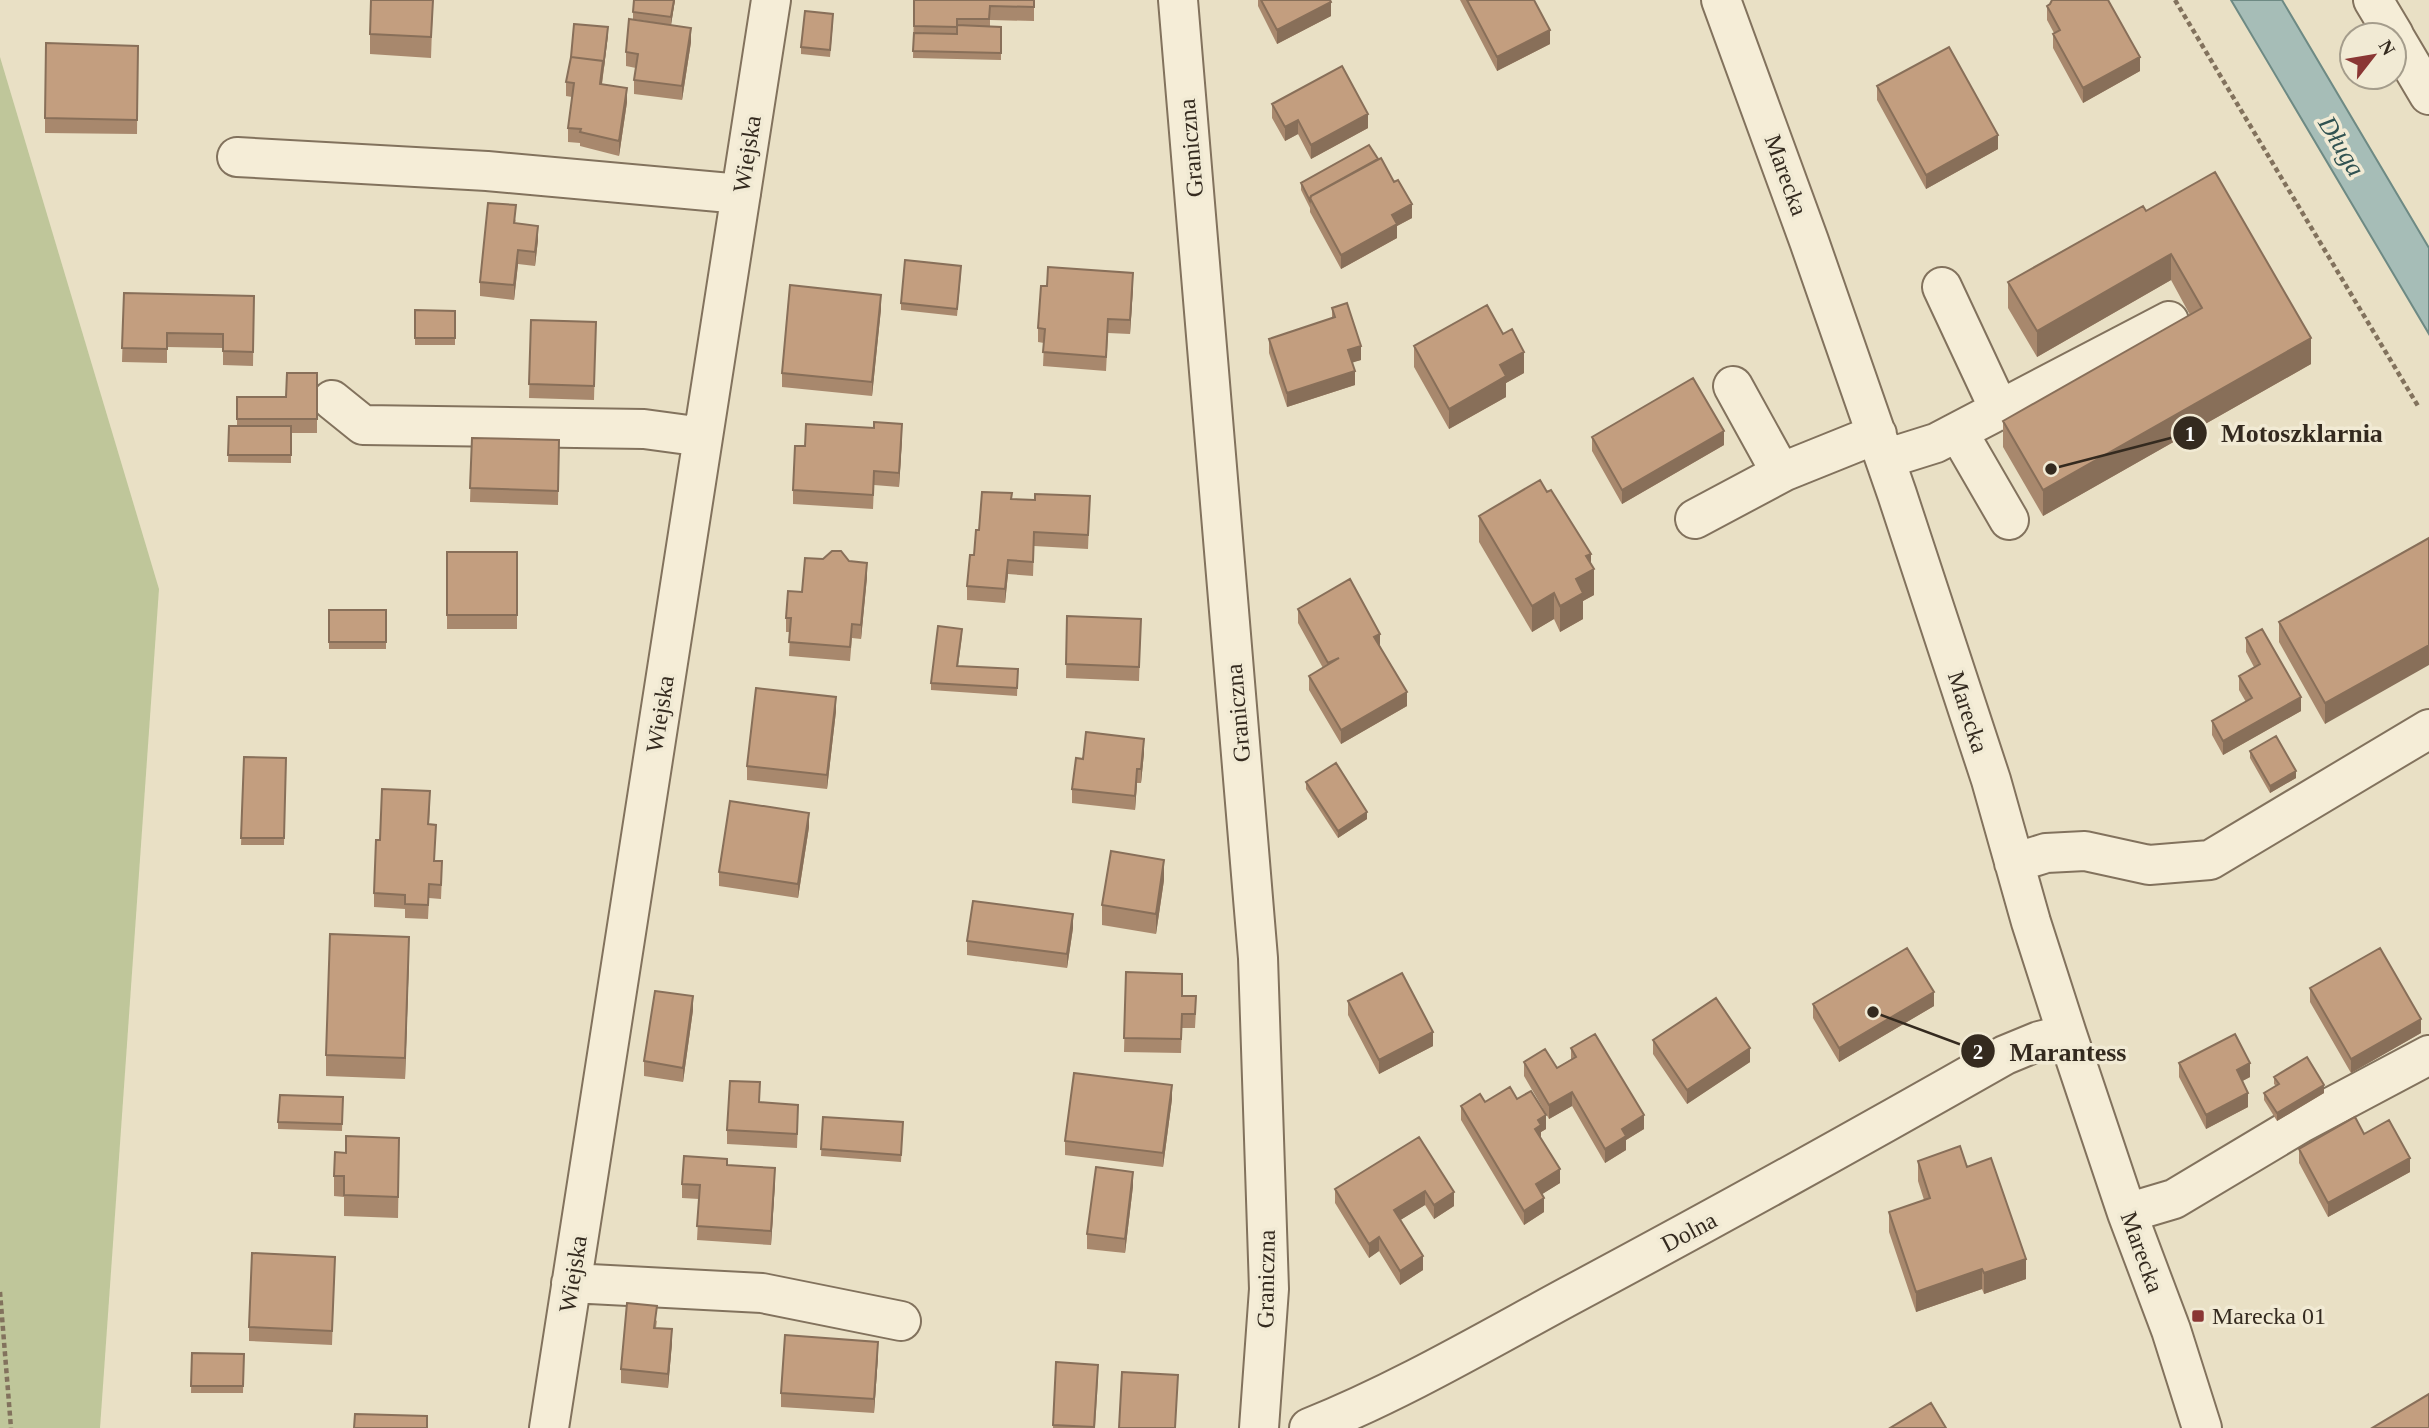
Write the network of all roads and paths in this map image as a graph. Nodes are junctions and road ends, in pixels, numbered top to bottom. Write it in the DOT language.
graph roads {
  1 [pos="771,0"];
  2 [pos="1178,0"];
  3 [pos="1721,0"];
  4 [pos="2175,0"];
  5 [pos="2373,0"];
  6 [pos="2386,21"];
  7 [pos="2408,59"];
  8 [pos="2429,94"];
  9 [pos="237,156"];
  10 [pos="741,194"];
  11 [pos="1942,287"];
  12 [pos="2169,321"];
  13 [pos="1733,386"];
  14 [pos="332,400"];
  15 [pos="2418,406"];
  16 [pos="2000,411"];
  17 [pos="1958,432"];
  18 [pos="703,437"];
  19 [pos="1881,447"];
  20 [pos="1780,473"];
  21 [pos="1695,519"];
  22 [pos="2009,520"];
  23 [pos="2429,729"];
  24 [pos="2014,863"];
  25 [pos="2067,1034"];
  26 [pos="2429,1055"];
  27 [pos="2127,1213"];
  28 [pos="571,1283"];
  29 [pos="0,1292"];
  30 [pos="901,1321"];
  31 [pos="11,1428"];
  32 [pos="549,1428"];
  33 [pos="1259,1428"];
  34 [pos="1309,1428"];
  35 [pos="2202,1428"];
  1 -- 10 [label="street, Wiejska"];
  2 -- 33 [label="street, Graniczna"];
  3 -- 19 [label="street, Marecka"];
  4 -- 15 [label="path"];
  5 -- 6 [label="street"];
  7 -- 8 [label="street"];
  9 -- 10 [label="street"];
  10 -- 18 [label="street, Wiejska"];
  11 -- 16 [label="street"];
  12 -- 16 [label="street"];
  13 -- 20 [label="street"];
  14 -- 18 [label="street"];
  16 -- 17 [label="street"];
  17 -- 19 [label="street"];
  17 -- 22 [label="street"];
  18 -- 28 [label="street, Wiejska"];
  19 -- 20 [label="street"];
  19 -- 24 [label="street, Marecka"];
  20 -- 21 [label="street"];
  23 -- 24 [label="street"];
  24 -- 25 [label="street, Marecka"];
  25 -- 27 [label="street, Marecka"];
  25 -- 34 [label="street, Dolna"];
  26 -- 27 [label="street"];
  27 -- 35 [label="street, Marecka"];
  28 -- 30 [label="street"];
  28 -- 32 [label="street, Wiejska"];
  29 -- 31 [label="path"];
}
